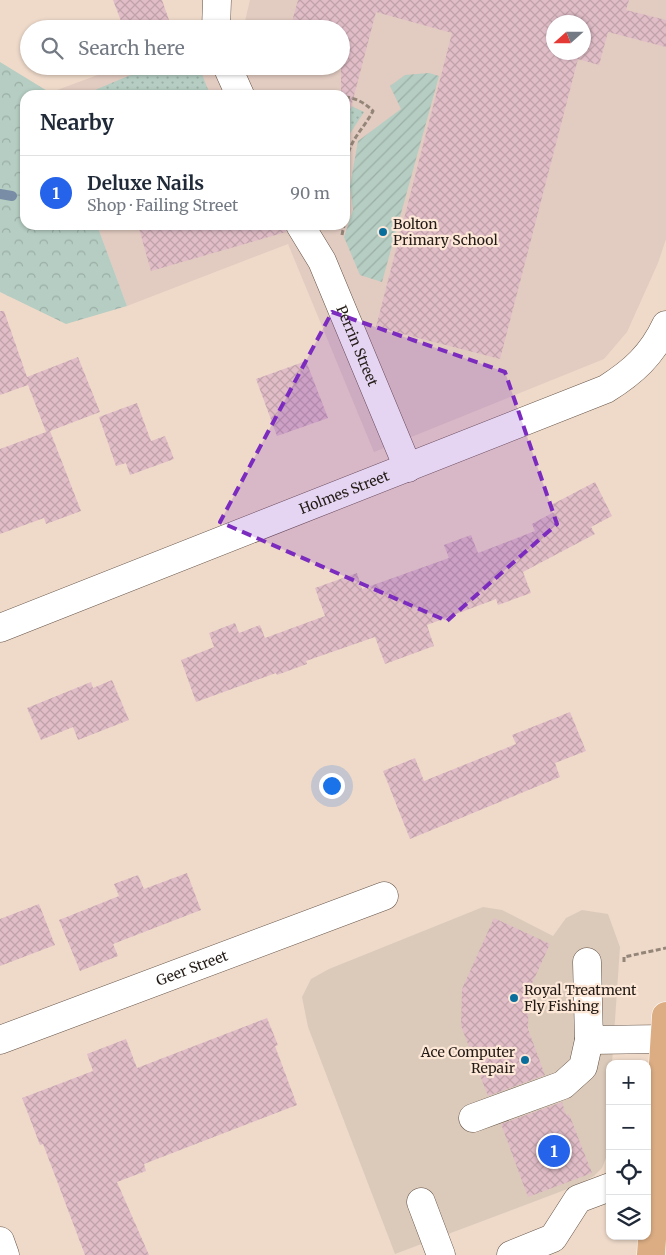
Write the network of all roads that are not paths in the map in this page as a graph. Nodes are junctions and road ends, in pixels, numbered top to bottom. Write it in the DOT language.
graph roads {
  1 [pos="218,0"];
  2 [pos="217,20"];
  3 [pos="231,75"];
  4 [pos="238,90"];
  5 [pos="303,230"];
  6 [pos="666,325"];
  7 [pos="408,468"];
  8 [pos="0,628"];
  9 [pos="384,896"];
  10 [pos="587,962"];
  11 [pos="665,1028"];
  12 [pos="0,1040"];
  13 [pos="589,1040"];
  14 [pos="473,1118"];
  15 [pos="652,1161"];
  16 [pos="606,1188"];
  17 [pos="421,1202"];
  18 [pos="0,1240"];
  19 [pos="5,1255"];
  20 [pos="440,1255"];
  21 [pos="511,1255"];
  22 [pos="651,1255"];
  1 -- 2 [label="street"];
  3 -- 4 [label="street"];
  5 -- 7 [label="street, Perrin Street"];
  6 -- 7 [label="street, Holmes Street"];
  7 -- 8 [label="street, Holmes Street"];
  9 -- 12 [label="street, Geer Street"];
  10 -- 13 [label="street"];
  11 -- 13 [label="street"];
  11 -- 15 [label="main road"];
  13 -- 14 [label="street"];
  15 -- 22 [label="main road"];
  16 -- 21 [label="street"];
  17 -- 20 [label="street"];
  18 -- 19 [label="street"];
}
